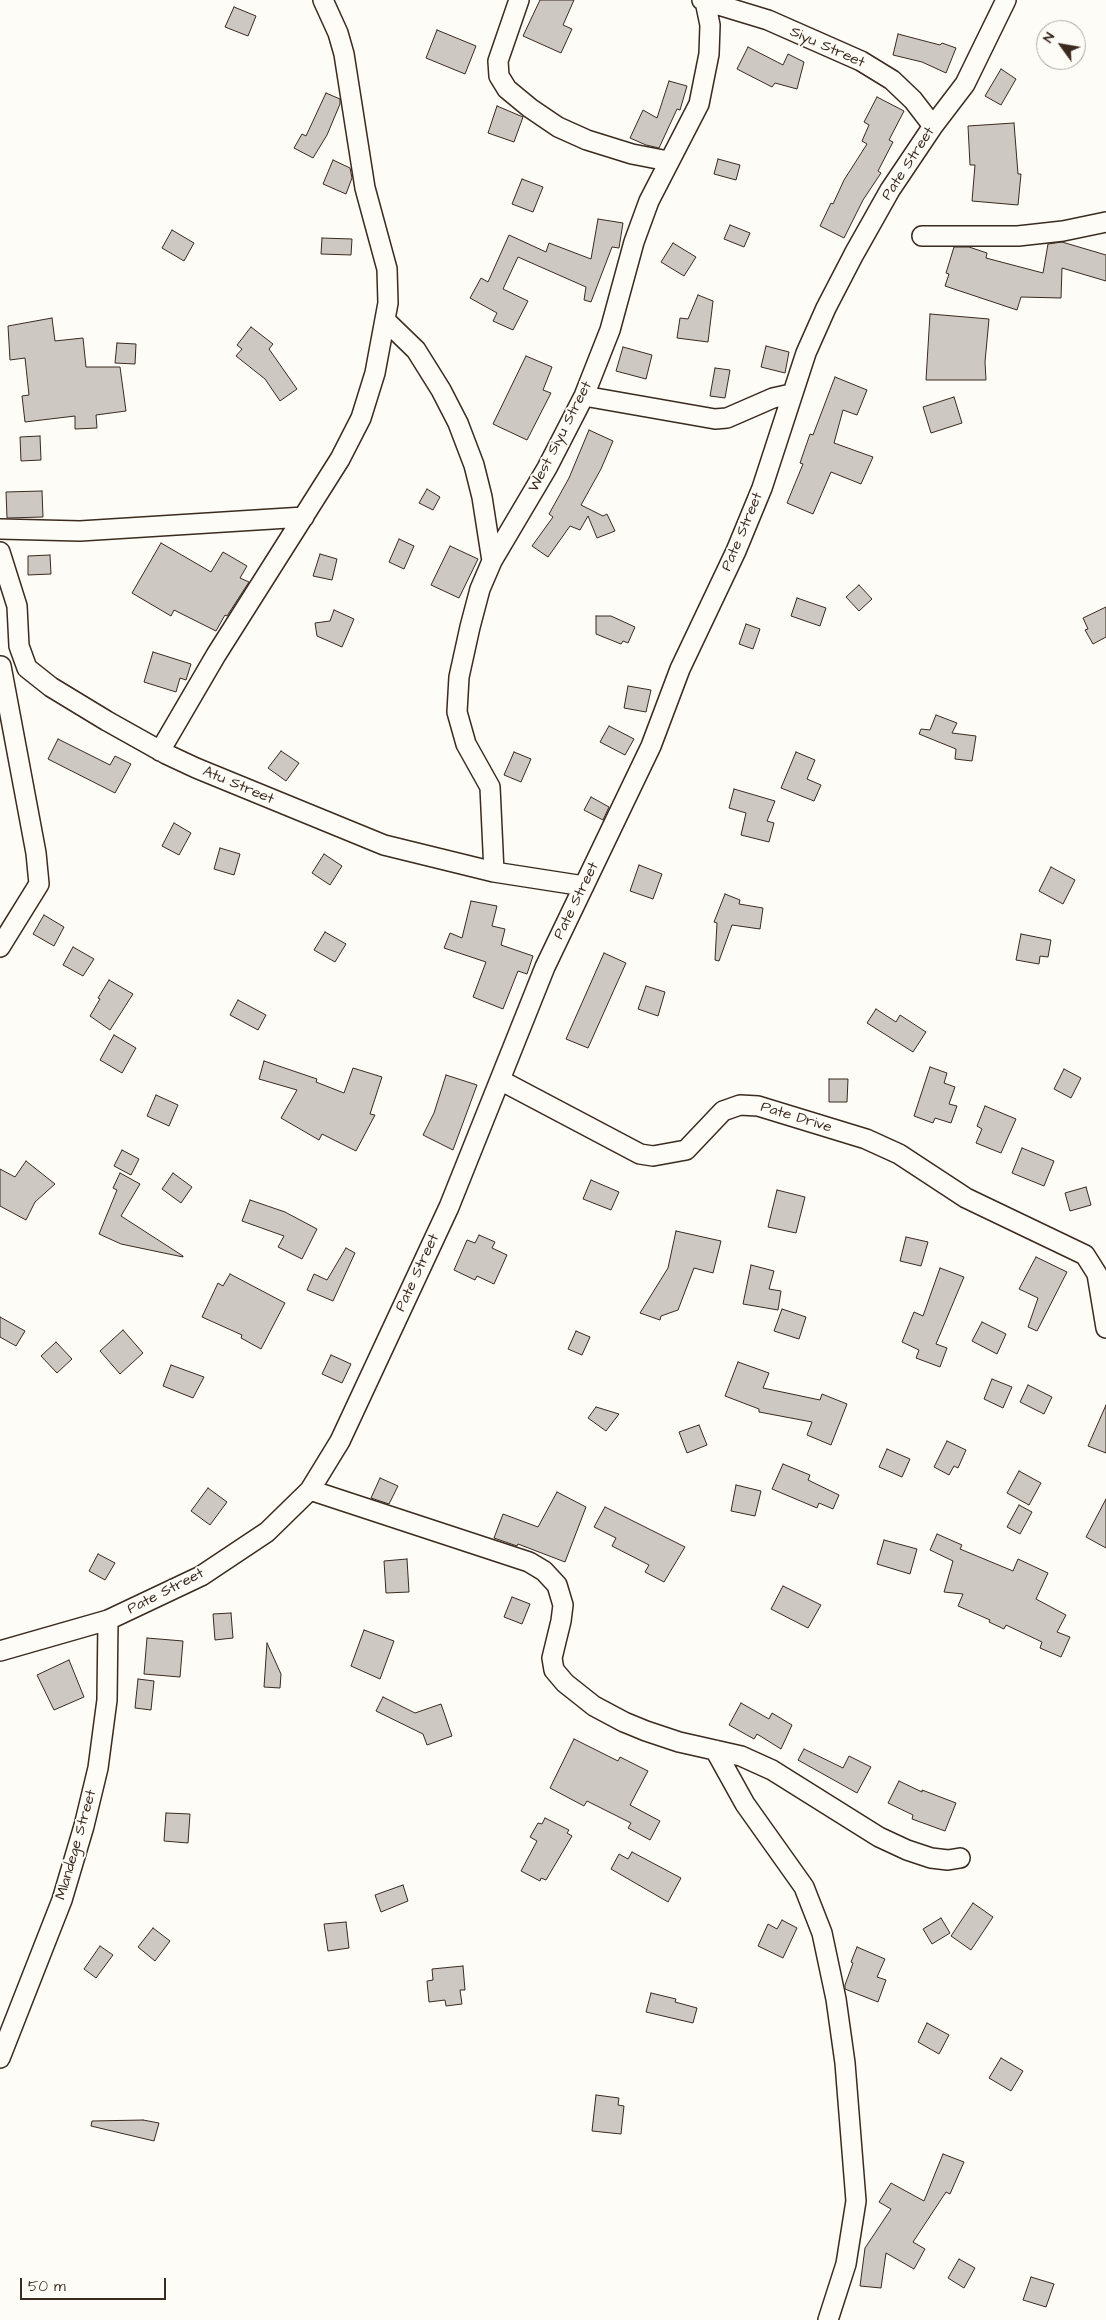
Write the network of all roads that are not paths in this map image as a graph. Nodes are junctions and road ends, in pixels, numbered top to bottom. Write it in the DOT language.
graph roads {
  1 [pos="323,0"];
  2 [pos="519,0"];
  3 [pos="1006,0"];
  4 [pos="703,1"];
  5 [pos="933,126"];
  6 [pos="668,161"];
  7 [pos="1106,222"];
  8 [pos="922,236"];
  9 [pos="385,320"];
  10 [pos="791,394"];
  11 [pos="584,396"];
  12 [pos="304,517"];
  13 [pos="0,529"];
  14 [pos="0,553"];
  15 [pos="492,560"];
  16 [pos="1,666"];
  17 [pos="28,668"];
  18 [pos="160,751"];
  19 [pos="494,872"];
  20 [pos="584,886"];
  21 [pos="0,947"];
  22 [pos="500,1080"];
  23 [pos="1106,1328"];
  24 [pos="310,1490"];
  25 [pos="108,1620"];
  26 [pos="0,1651"];
  27 [pos="715,1750"];
  28 [pos="960,1858"];
  29 [pos="0,2058"];
  30 [pos="828,2320"];
  1 -- 9 [label="street"];
  2 -- 6 [label="street"];
  3 -- 5 [label="street, Pate Street"];
  4 -- 5 [label="street, Siyu Street"];
  4 -- 6 [label="street, West Siyu Street"];
  5 -- 10 [label="street, Pate Street"];
  6 -- 11 [label="street, West Siyu Street"];
  7 -- 8 [label="street"];
  9 -- 12 [label="street"];
  9 -- 15 [label="street"];
  10 -- 11 [label="street"];
  10 -- 20 [label="street, Pate Street"];
  11 -- 15 [label="street, West Siyu Street"];
  12 -- 13 [label="street"];
  12 -- 18 [label="street"];
  14 -- 17 [label="street"];
  15 -- 19 [label="street, West Siyu Street"];
  16 -- 17 [label="street"];
  16 -- 21 [label="street"];
  17 -- 18 [label="street, Atu Street"];
  18 -- 19 [label="street, Atu Street"];
  19 -- 20 [label="street, Atu Street"];
  20 -- 22 [label="street, Pate Street"];
  22 -- 23 [label="street, Pate Drive"];
  22 -- 24 [label="street, Pate Street"];
  24 -- 25 [label="street, Pate Street"];
  24 -- 27 [label="street"];
  25 -- 26 [label="street, Pate Street"];
  25 -- 29 [label="street, Mlandege Street"];
  27 -- 28 [label="street"];
  27 -- 30 [label="street"];
}
